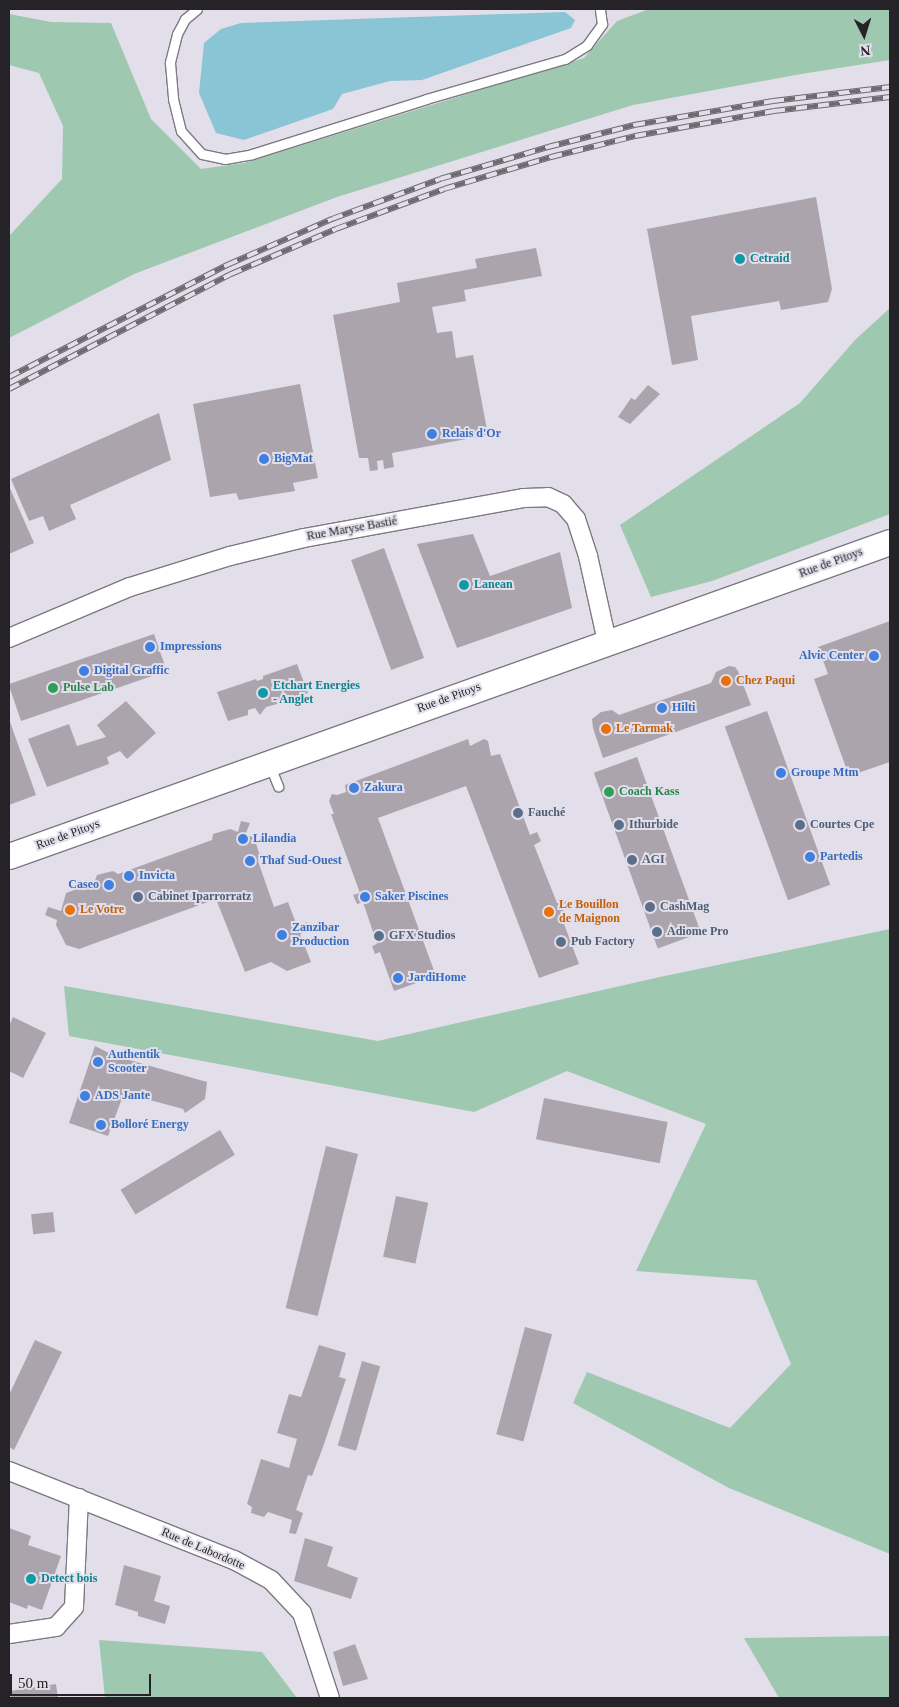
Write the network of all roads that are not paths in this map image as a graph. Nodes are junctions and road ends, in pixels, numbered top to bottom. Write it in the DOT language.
graph roads {
  1 [pos="197,9"];
  2 [pos="600,9"];
  3 [pos="890,542"];
  4 [pos="9,638"];
  5 [pos="607,642"];
  6 [pos="269,763"];
  7 [pos="278,786"];
  8 [pos="9,856"];
  9 [pos="9,1471"];
  10 [pos="79,1498"];
  11 [pos="9,1634"];
  12 [pos="330,1698"];
  1 -- 2 [label="lane"];
  3 -- 5 [label="street, Rue de Pitoys"];
  4 -- 5 [label="street, Rue Maryse Bastié"];
  5 -- 6 [label="street, Rue de Pitoys"];
  6 -- 7 [label="lane"];
  6 -- 8 [label="street, Rue de Pitoys"];
  9 -- 10 [label="street, Rue de Labordotte"];
  10 -- 11 [label="street"];
  10 -- 12 [label="street, Rue de Labordotte"];
}
